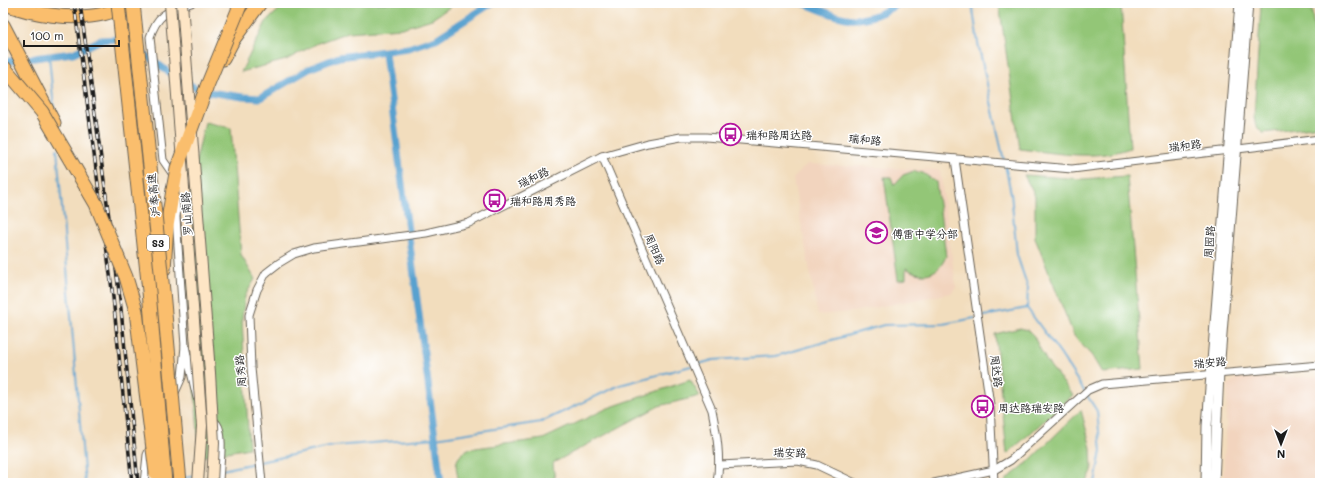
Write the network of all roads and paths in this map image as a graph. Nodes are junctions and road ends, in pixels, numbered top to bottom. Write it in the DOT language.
graph roads {
  1 [pos="118,3"];
  2 [pos="134,3"];
  3 [pos="170,3"];
  4 [pos="182,3"];
  5 [pos="191,3"];
  6 [pos="242,3"];
  7 [pos="260,3"];
  8 [pos="1240,3"];
  9 [pos="1248,3"];
  10 [pos="8,5"];
  11 [pos="3,25"];
  12 [pos="3,66"];
  13 [pos="207,86"];
  14 [pos="1320,139"];
  15 [pos="1238,149"];
  16 [pos="1227,151"];
  17 [pos="602,156"];
  18 [pos="955,159"];
  19 [pos="96,204"];
  20 [pos="257,290"];
  21 [pos="163,291"];
  22 [pos="186,346"];
  23 [pos="1320,365"];
  24 [pos="1215,373"];
  25 [pos="720,464"];
  26 [pos="994,470"];
  27 [pos="262,480"];
  28 [pos="144,483"];
  29 [pos="157,483"];
  30 [pos="164,483"];
  31 [pos="180,483"];
  32 [pos="198,483"];
  33 [pos="212,483"];
  34 [pos="219,483"];
  35 [pos="717,483"];
  36 [pos="855,483"];
  37 [pos="934,483"];
  38 [pos="994,483"];
  39 [pos="1206,483"];
  40 [pos="1214,483"];
  1 -- 30 [label="highway, 沪奉高速 / S3, bridge"];
  2 -- 10 [label="highway, bridge"];
  2 -- 21 [label="highway, 沪奉高速 / S3, bridge"];
  3 -- 32 [label="main road, 罗山南路, bridge"];
  4 -- 33 [label="main road, 罗山南路, bridge"];
  5 -- 22 [label="street, 罗山南路, bridge"];
  6 -- 13 [label="highway, bridge"];
  7 -- 13 [label="highway, bridge"];
  8 -- 16 [label="street, 周园路"];
  9 -- 15 [label="street, 周园路"];
  11 -- 19 [label="highway, bridge"];
  12 -- 19 [label="highway, bridge"];
  13 -- 21 [label="highway, bridge"];
  14 -- 15 [label="street, 瑞和路"];
  15 -- 16 [label="street, 瑞和路"];
  15 -- 24 [label="street, 周园路"];
  16 -- 18 [label="street, 瑞和路"];
  16 -- 24 [label="street, 周园路"];
  17 -- 18 [label="street, 瑞和路"];
  17 -- 20 [label="street, 瑞和路"];
  17 -- 25 [label="street, 周阳路"];
  18 -- 26 [label="street, 周达路"];
  19 -- 29 [label="highway, bridge"];
  20 -- 27 [label="street, 周秀路"];
  21 -- 31 [label="highway, 沪奉高速 / S3, bridge"];
  22 -- 28 [label="street, 罗山南路"];
  22 -- 34 [label="street, 罗山南路"];
  23 -- 24 [label="street, 瑞安路"];
  24 -- 26 [label="street, 瑞安路"];
  24 -- 39 [label="street, 周园路"];
  24 -- 40 [label="street, 周园路"];
  25 -- 35 [label="street"];
  25 -- 36 [label="street, 瑞安路"];
  26 -- 37 [label="street"];
  26 -- 38 [label="street, 周达路"];
}
